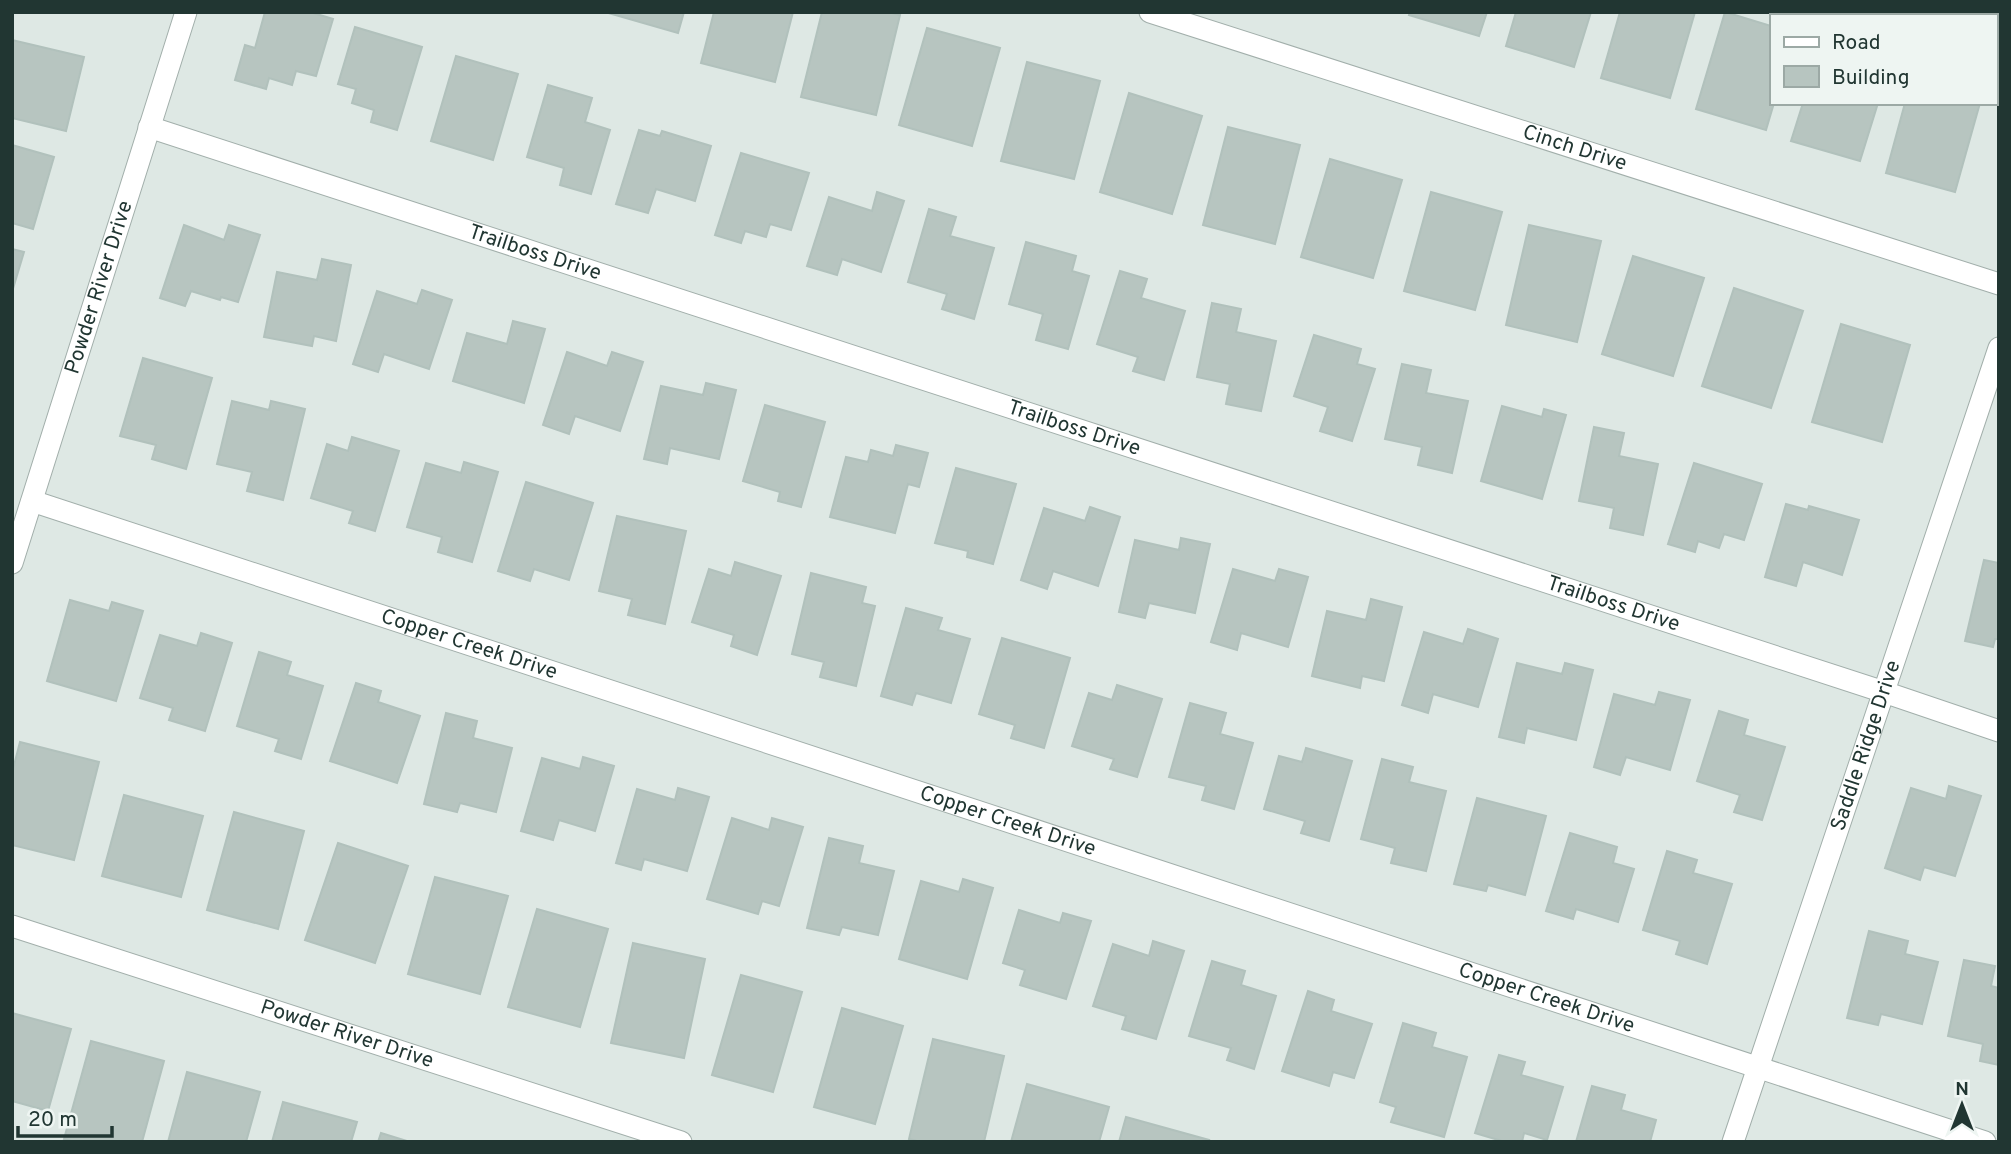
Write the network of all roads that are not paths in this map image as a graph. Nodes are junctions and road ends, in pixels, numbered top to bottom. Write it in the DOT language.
graph roads {
  1 [pos="186,12"];
  2 [pos="1150,12"];
  3 [pos="149,127"];
  4 [pos="1999,284"];
  5 [pos="1999,348"];
  6 [pos="32,500"];
  7 [pos="12,564"];
  8 [pos="1884,692"];
  9 [pos="1999,731"];
  10 [pos="12,926"];
  11 [pos="1758,1067"];
  12 [pos="681,1142"];
  13 [pos="1733,1142"];
  14 [pos="1985,1142"];
  1 -- 3 [label="street, Powder River Drive"];
  2 -- 4 [label="street, Cinch Drive"];
  3 -- 6 [label="street, Powder River Drive"];
  3 -- 8 [label="street, Trailboss Drive"];
  5 -- 8 [label="street, Saddle Ridge Drive"];
  6 -- 7 [label="street, Powder River Drive"];
  6 -- 11 [label="street, Copper Creek Drive"];
  8 -- 9 [label="street, Trailboss Drive"];
  8 -- 11 [label="street, Saddle Ridge Drive"];
  10 -- 12 [label="street, Powder River Drive"];
  11 -- 13 [label="street, Saddle Ridge Drive"];
  11 -- 14 [label="street, Copper Creek Drive"];
}
